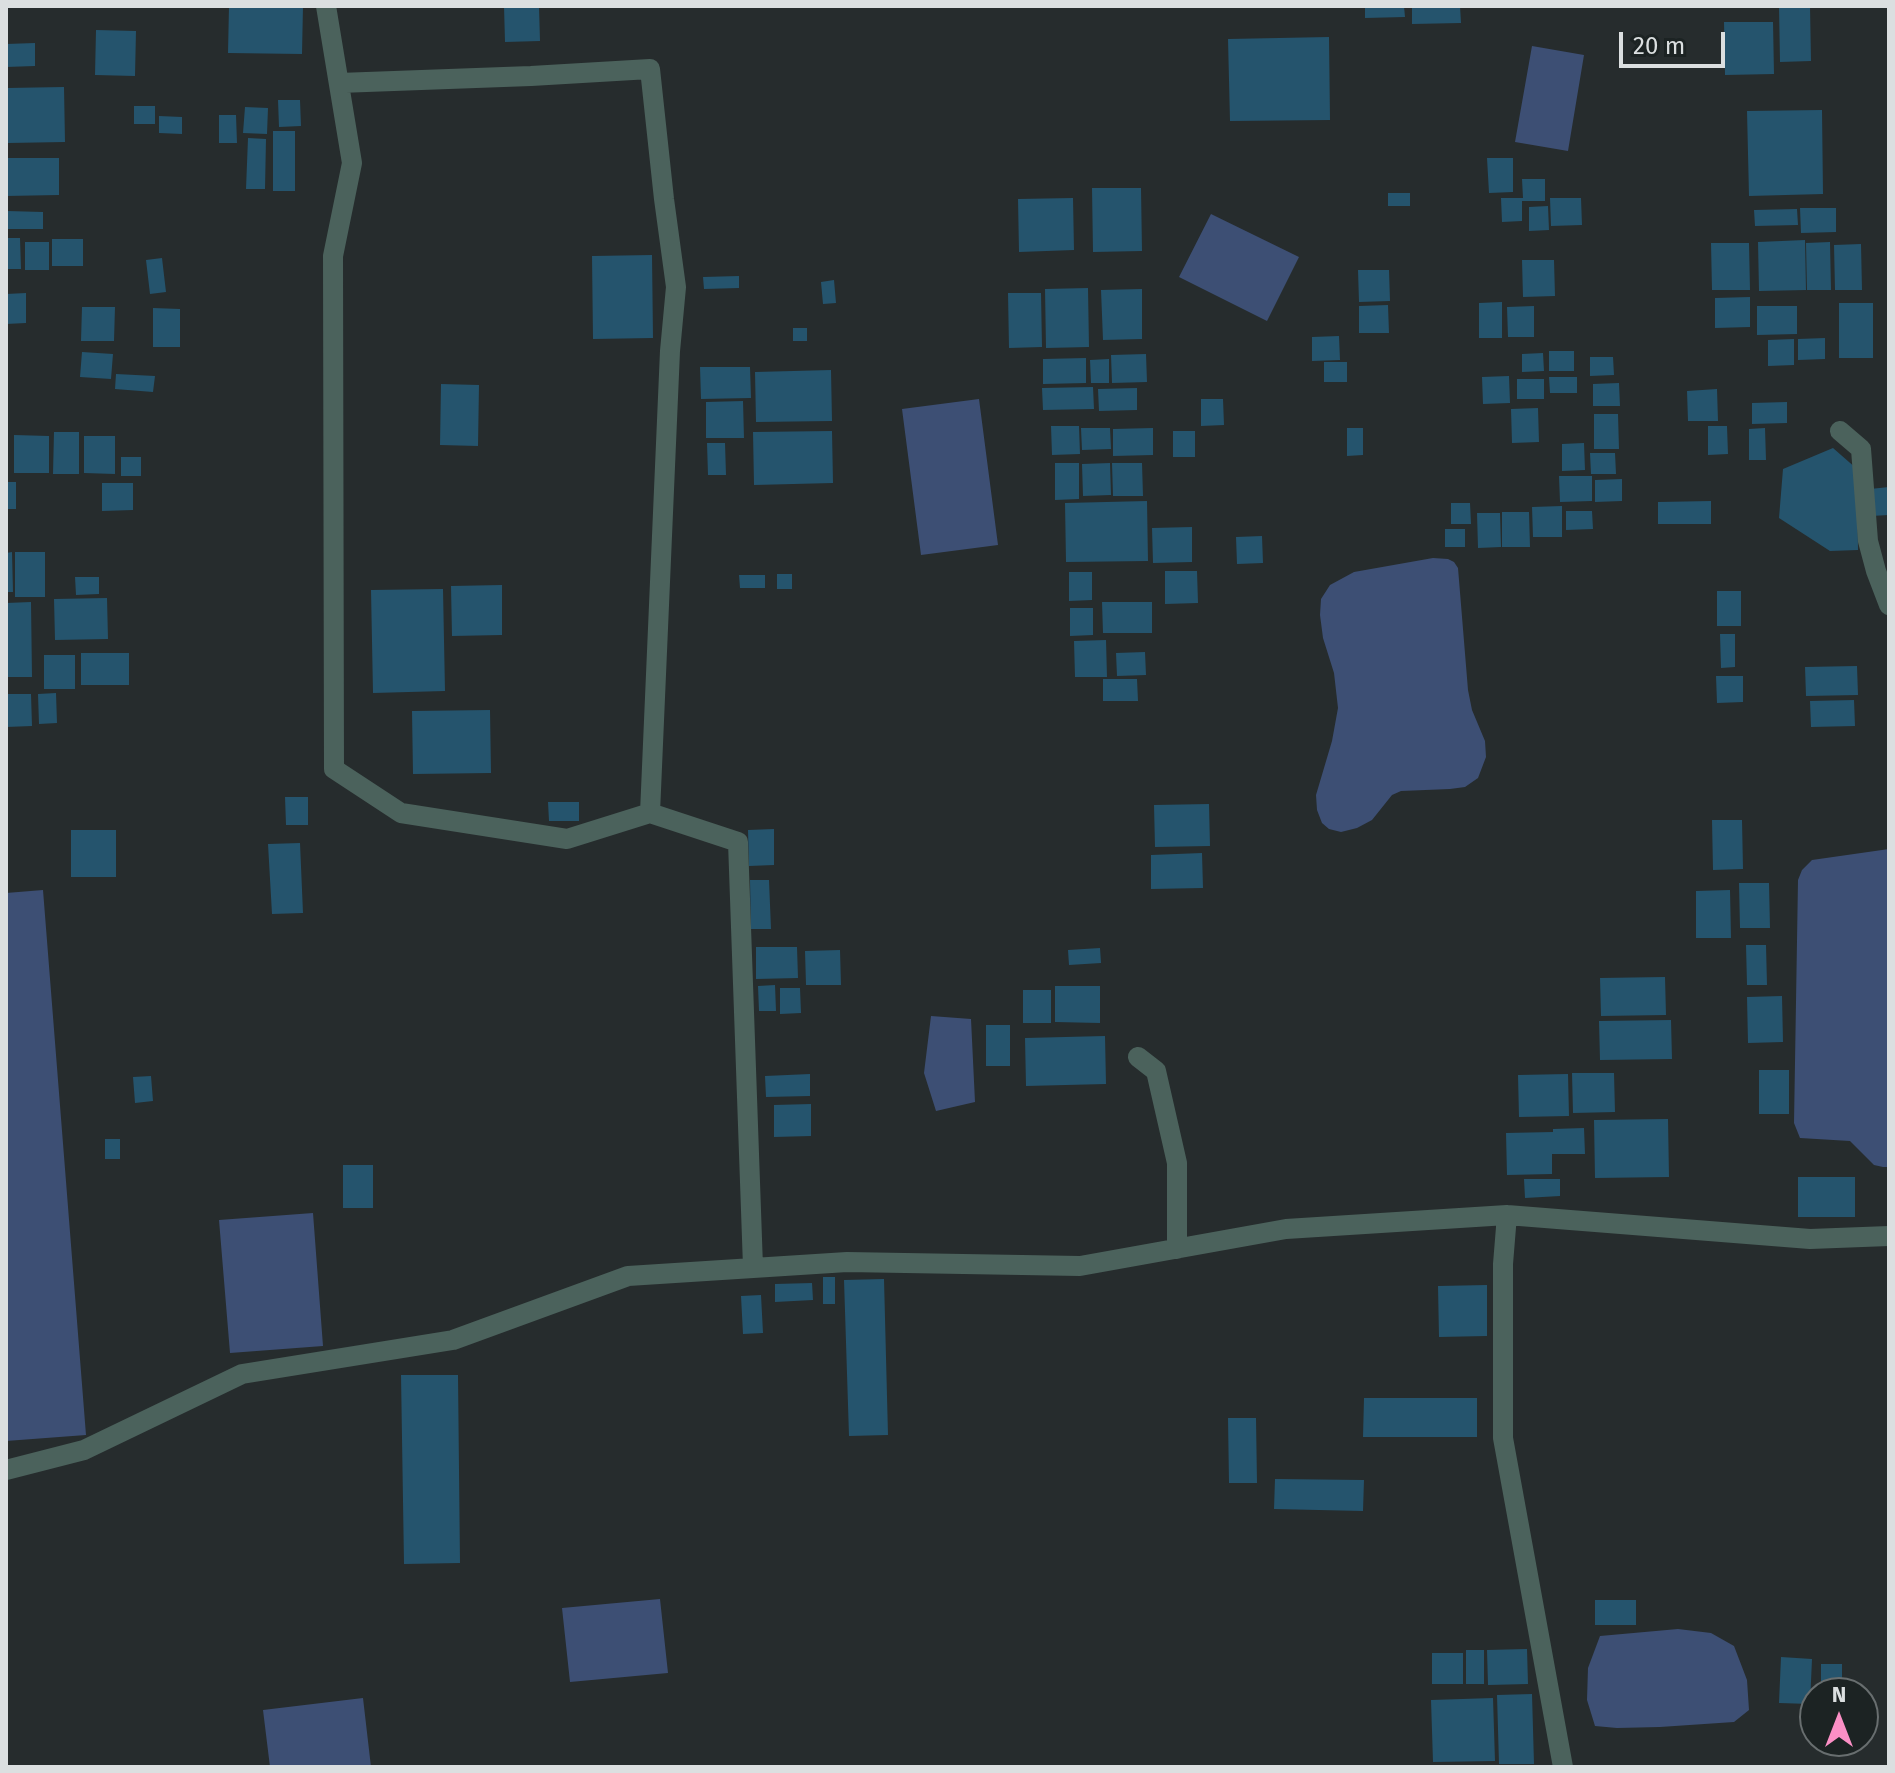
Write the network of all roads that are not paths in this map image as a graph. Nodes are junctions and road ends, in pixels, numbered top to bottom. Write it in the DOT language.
graph roads {
  1 [pos="326,6"];
  2 [pos="339,83"];
  3 [pos="1840,431"];
  4 [pos="1889,605"];
  5 [pos="650,813"];
  6 [pos="1138,1057"];
  7 [pos="1507,1215"];
  8 [pos="1889,1236"];
  9 [pos="1177,1249"];
  10 [pos="753,1267"];
  11 [pos="6,1470"];
  12 [pos="1563,1767"];
  1 -- 2 [label="street"];
  2 -- 5 [label="street"];
  2 -- 5 [label="street"];
  3 -- 4 [label="street"];
  5 -- 10 [label="street"];
  6 -- 9 [label="street"];
  7 -- 8 [label="street"];
  7 -- 9 [label="street"];
  7 -- 12 [label="street"];
  9 -- 10 [label="street"];
  10 -- 11 [label="street"];
}
